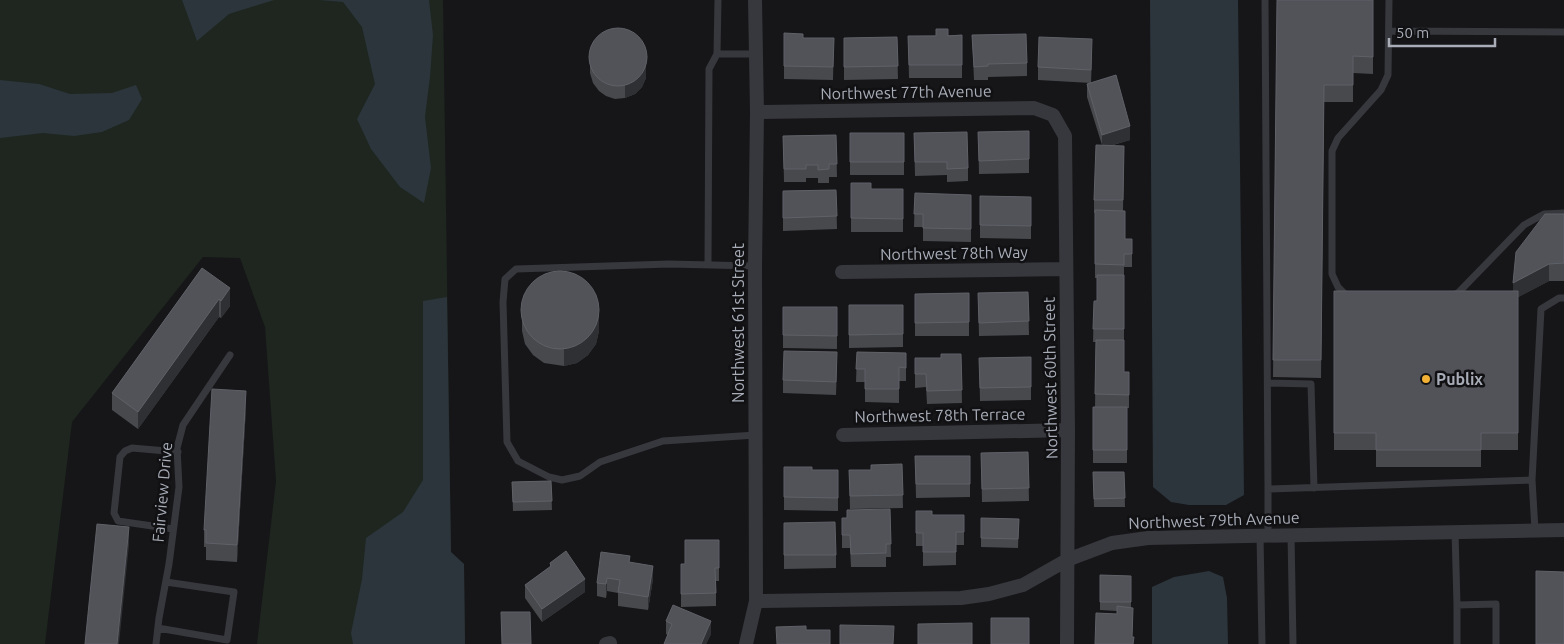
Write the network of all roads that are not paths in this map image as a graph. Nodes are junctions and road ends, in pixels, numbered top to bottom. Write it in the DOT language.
graph roads {
  1 [pos="718,0"];
  2 [pos="755,0"];
  3 [pos="1265,0"];
  4 [pos="1389,0"];
  5 [pos="1388,31"];
  6 [pos="1564,32"];
  7 [pos="717,54"];
  8 [pos="756,54"];
  9 [pos="757,112"];
  10 [pos="1054,115"];
  11 [pos="1564,212"];
  12 [pos="708,265"];
  13 [pos="755,266"];
  14 [pos="1066,269"];
  15 [pos="842,272"];
  16 [pos="1442,298"];
  17 [pos="1564,298"];
  18 [pos="1351,300"];
  19 [pos="230,355"];
  20 [pos="1268,383"];
  21 [pos="1068,430"];
  22 [pos="756,435"];
  23 [pos="843,435"];
  24 [pos="178,452"];
  25 [pos="1532,480"];
  26 [pos="1314,488"];
  27 [pos="1268,489"];
  28 [pos="173,529"];
  29 [pos="1535,530"];
  30 [pos="1564,530"];
  31 [pos="1454,532"];
  32 [pos="1292,534"];
  33 [pos="1264,535"];
  34 [pos="1067,560"];
  35 [pos="166,582"];
  36 [pos="756,600"];
  37 [pos="1457,605"];
  38 [pos="158,628"];
  39 [pos="156,644"];
  40 [pos="746,644"];
  41 [pos="1067,644"];
  42 [pos="1262,644"];
  43 [pos="1294,644"];
  44 [pos="1457,644"];
  45 [pos="1496,644"];
  1 -- 7 [label="lane"];
  2 -- 8 [label="street, Northwest 61st Street"];
  3 -- 20 [label="lane"];
  4 -- 5 [label="lane"];
  5 -- 6 [label="lane"];
  5 -- 18 [label="lane"];
  7 -- 8 [label="lane"];
  7 -- 12 [label="lane"];
  8 -- 9 [label="street, Northwest 61st Street"];
  9 -- 10 [label="street, Northwest 77th Avenue"];
  9 -- 13 [label="street, Northwest 61st Street"];
  10 -- 14 [label="street, Northwest 60th Street"];
  11 -- 16 [label="lane"];
  12 -- 13 [label="lane"];
  12 -- 22 [label="lane"];
  13 -- 22 [label="street, Northwest 61st Street"];
  14 -- 15 [label="street, Northwest 78th Way"];
  14 -- 21 [label="street, Northwest 60th Street"];
  17 -- 25 [label="lane"];
  19 -- 24 [label="lane, Fairview Drive"];
  20 -- 26 [label="lane"];
  20 -- 27 [label="lane"];
  21 -- 23 [label="street, Northwest 78th Terrace"];
  21 -- 34 [label="street, Northwest 60th Street"];
  22 -- 36 [label="street, Northwest 61st Street"];
  24 -- 28 [label="lane, Fairview Drive"];
  24 -- 28 [label="lane"];
  25 -- 26 [label="lane"];
  25 -- 29 [label="lane"];
  26 -- 27 [label="lane"];
  27 -- 33 [label="lane"];
  28 -- 35 [label="lane, Fairview Drive"];
  29 -- 30 [label="street, Northwest 79th Avenue"];
  29 -- 31 [label="street, Northwest 79th Avenue"];
  31 -- 32 [label="street, Northwest 79th Avenue"];
  31 -- 37 [label="lane"];
  32 -- 33 [label="street, Northwest 79th Avenue"];
  32 -- 43 [label="lane"];
  33 -- 34 [label="street, Northwest 79th Avenue"];
  33 -- 42 [label="lane"];
  34 -- 36 [label="street, Northwest 79th Avenue"];
  34 -- 41 [label="street, Northwest 60th Street"];
  35 -- 38 [label="lane, Fairview Drive"];
  35 -- 38 [label="lane"];
  36 -- 40 [label="street, Northwest 61st Street"];
  37 -- 44 [label="lane"];
  37 -- 45 [label="lane"];
  38 -- 39 [label="lane, Fairview Drive"];
}
